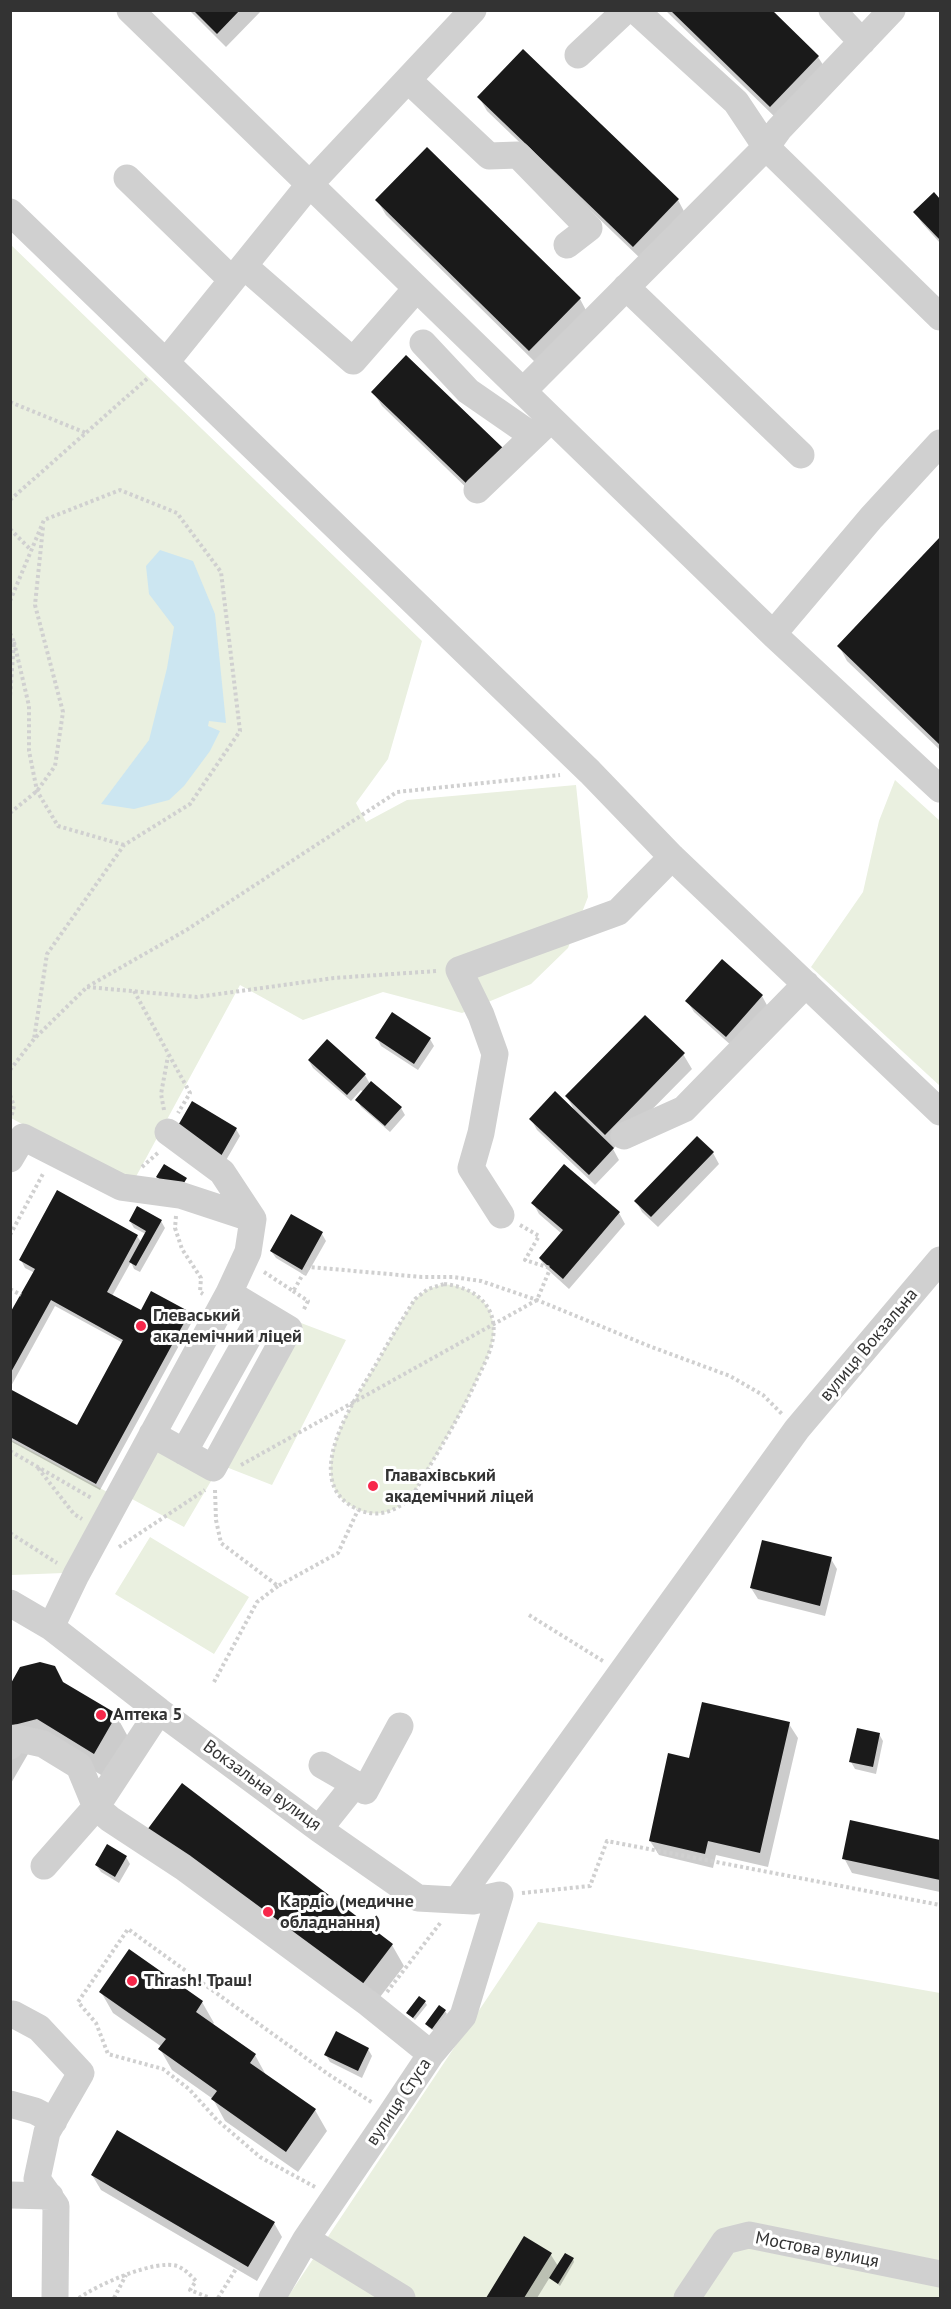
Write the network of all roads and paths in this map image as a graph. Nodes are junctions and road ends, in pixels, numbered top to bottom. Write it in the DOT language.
graph roads {
  1 [pos="130,10"];
  2 [pos="472,10"];
  3 [pos="626,10"];
  4 [pos="635,10"];
  5 [pos="832,10"];
  6 [pos="892,10"];
  7 [pos="862,42"];
  8 [pos="578,55"];
  9 [pos="408,80"];
  10 [pos="766,147"];
  11 [pos="127,178"];
  12 [pos="309,185"];
  13 [pos="10,212"];
  14 [pos="567,245"];
  15 [pos="238,273"];
  16 [pos="626,287"];
  17 [pos="416,289"];
  18 [pos="940,317"];
  19 [pos="423,343"];
  20 [pos="166,362"];
  21 [pos="523,391"];
  22 [pos="10,402"];
  23 [pos="542,427"];
  24 [pos="86,433"];
  25 [pos="940,443"];
  26 [pos="801,455"];
  27 [pos="477,490"];
  28 [pos="10,500"];
  29 [pos="44,520"];
  30 [pos="10,529"];
  31 [pos="31,550"];
  32 [pos="10,601"];
  33 [pos="10,633"];
  34 [pos="773,634"];
  35 [pos="15,642"];
  36 [pos="10,650"];
  37 [pos="10,697"];
  38 [pos="590,772"];
  39 [pos="940,789"];
  40 [pos="37,791"];
  41 [pos="10,813"];
  42 [pos="124,845"];
  43 [pos="672,858"];
  44 [pos="459,970"];
  45 [pos="806,984"];
  46 [pos="87,987"];
  47 [pos="134,991"];
  48 [pos="33,1039"];
  49 [pos="168,1055"];
  50 [pos="10,1070"];
  51 [pos="10,1095"];
  52 [pos="940,1112"];
  53 [pos="10,1119"];
  54 [pos="171,1134"];
  55 [pos="624,1136"];
  56 [pos="54,1152"];
  57 [pos="10,1159"];
  58 [pos="121,1187"];
  59 [pos="180,1195"];
  60 [pos="501,1215"];
  61 [pos="253,1219"];
  62 [pos="10,1235"];
  63 [pos="245,1259"];
  64 [pos="940,1260"];
  65 [pos="10,1289"];
  66 [pos="21,1295"];
  67 [pos="225,1300"];
  68 [pos="537,1300"];
  69 [pos="261,1313"];
  70 [pos="493,1324"];
  71 [pos="204,1339"];
  72 [pos="237,1358"];
  73 [pos="265,1373"];
  74 [pos="178,1387"];
  75 [pos="354,1402"];
  76 [pos="211,1404"];
  77 [pos="239,1419"];
  78 [pos="797,1429"];
  79 [pos="152,1434"];
  80 [pos="10,1451"];
  81 [pos="184,1452"];
  82 [pos="38,1467"];
  83 [pos="234,1470"];
  84 [pos="358,1510"];
  85 [pos="109,1530"];
  86 [pos="10,1533"];
  87 [pos="76,1575"];
  88 [pos="278,1586"];
  89 [pos="10,1603"];
  90 [pos="529,1615"];
  91 [pos="51,1627"];
  92 [pos="622,1673"];
  93 [pos="214,1682"];
  94 [pos="159,1711"];
  95 [pos="400,1726"];
  96 [pos="10,1746"];
  97 [pos="322,1764"];
  98 [pos="355,1784"];
  99 [pos="96,1807"];
  100 [pos="319,1829"];
  101 [pos="44,1866"];
  102 [pos="500,1895"];
  103 [pos="458,1899"];
  104 [pos="940,1905"];
  105 [pos="374,2010"];
  106 [pos="13,2014"];
  107 [pos="431,2054"];
  108 [pos="10,2104"];
  109 [pos="391,2114"];
  110 [pos="54,2121"];
  111 [pos="10,2195"];
  112 [pos="50,2196"];
  113 [pos="334,2198"];
  114 [pos="306,2239"];
  115 [pos="239,2264"];
  116 [pos="126,2274"];
  117 [pos="940,2274"];
  118 [pos="55,2298"];
  119 [pos="79,2298"];
  120 [pos="114,2298"];
  121 [pos="210,2298"];
  122 [pos="218,2298"];
  123 [pos="272,2298"];
  124 [pos="402,2298"];
  125 [pos="687,2298"];
  1 -- 12 [label="street"];
  2 -- 9 [label="street"];
  3 -- 8 [label="street"];
  4 -- 10 [label="street"];
  5 -- 7 [label="street"];
  6 -- 7 [label="street"];
  7 -- 10 [label="street"];
  9 -- 12 [label="street"];
  9 -- 14 [label="street"];
  10 -- 16 [label="street"];
  10 -- 18 [label="street"];
  11 -- 15 [label="street"];
  12 -- 15 [label="street"];
  12 -- 17 [label="street"];
  13 -- 20 [label="street"];
  15 -- 17 [label="street"];
  15 -- 20 [label="street"];
  16 -- 21 [label="street"];
  16 -- 26 [label="street"];
  17 -- 21 [label="street"];
  19 -- 23 [label="street"];
  20 -- 24 [label="path"];
  20 -- 38 [label="street"];
  21 -- 23 [label="street"];
  22 -- 24 [label="path"];
  23 -- 27 [label="street"];
  23 -- 34 [label="street"];
  24 -- 28 [label="path"];
  25 -- 34 [label="street"];
  29 -- 31 [label="path"];
  29 -- 40 [label="path"];
  29 -- 42 [label="path"];
  30 -- 31 [label="path"];
  31 -- 32 [label="path"];
  33 -- 35 [label="path"];
  34 -- 39 [label="street"];
  35 -- 36 [label="path"];
  35 -- 37 [label="path"];
  35 -- 40 [label="path"];
  38 -- 43 [label="street"];
  38 -- 46 [label="path"];
  40 -- 41 [label="path"];
  40 -- 42 [label="path"];
  42 -- 48 [label="path"];
  43 -- 44 [label="street"];
  43 -- 45 [label="street"];
  44 -- 47 [label="path"];
  44 -- 60 [label="street"];
  45 -- 52 [label="street"];
  45 -- 55 [label="street"];
  46 -- 47 [label="path"];
  46 -- 48 [label="path"];
  47 -- 49 [label="path"];
  48 -- 50 [label="path"];
  49 -- 54 [label="path"];
  49 -- 54 [label="path"];
  51 -- 53 [label="path"];
  54 -- 58 [label="path"];
  54 -- 61 [label="street"];
  56 -- 57 [label="street"];
  56 -- 58 [label="street"];
  56 -- 62 [label="path"];
  58 -- 59 [label="street"];
  59 -- 61 [label="street"];
  59 -- 67 [label="path"];
  60 -- 68 [label="path"];
  61 -- 63 [label="street"];
  63 -- 67 [label="street"];
  63 -- 68 [label="path"];
  64 -- 78 [label="street, вулиця Вокзальна"];
  65 -- 66 [label="path"];
  67 -- 69 [label="street"];
  67 -- 71 [label="street"];
  68 -- 70 [label="path"];
  68 -- 78 [label="path"];
  69 -- 72 [label="street"];
  69 -- 73 [label="street"];
  70 -- 75 [label="path"];
  70 -- 75 [label="path"];
  70 -- 84 [label="path"];
  71 -- 72 [label="street"];
  71 -- 74 [label="street"];
  72 -- 73 [label="street"];
  72 -- 76 [label="street"];
  73 -- 77 [label="street"];
  74 -- 76 [label="street"];
  74 -- 79 [label="street"];
  75 -- 83 [label="path"];
  75 -- 84 [label="path"];
  76 -- 77 [label="street"];
  76 -- 81 [label="street"];
  77 -- 81 [label="street"];
  78 -- 92 [label="street, вулиця Вокзальна"];
  79 -- 81 [label="street"];
  79 -- 85 [label="street"];
  80 -- 82 [label="path"];
  82 -- 85 [label="path"];
  82 -- 85 [label="path"];
  84 -- 88 [label="path"];
  85 -- 87 [label="street"];
  85 -- 88 [label="path"];
  86 -- 87 [label="path"];
  87 -- 91 [label="street"];
  88 -- 93 [label="path"];
  89 -- 91 [label="street, Вокзальна вулиця"];
  90 -- 92 [label="path"];
  91 -- 94 [label="street, Вокзальна вулиця"];
  92 -- 103 [label="street, вулиця Вокзальна"];
  94 -- 99 [label="street"];
  94 -- 100 [label="street, Вокзальна вулиця"];
  95 -- 98 [label="street"];
  96 -- 99 [label="street"];
  97 -- 98 [label="street"];
  98 -- 100 [label="street"];
  99 -- 101 [label="street"];
  99 -- 105 [label="street"];
  100 -- 103 [label="street, Вокзальна вулиця"];
  102 -- 103 [label="street, Вокзальна вулиця"];
  102 -- 104 [label="path"];
  102 -- 107 [label="street, вулиця Стуса"];
  103 -- 105 [label="path"];
  105 -- 107 [label="street"];
  106 -- 110 [label="street"];
  107 -- 109 [label="street, вулиця Стуса"];
  108 -- 110 [label="street"];
  109 -- 113 [label="street, вулиця Стуса"];
  109 -- 113 [label="path"];
  110 -- 112 [label="street"];
  111 -- 112 [label="street"];
  112 -- 118 [label="street"];
  113 -- 114 [label="street, вулиця Стуса"];
  114 -- 123 [label="street, вулиця Стуса"];
  114 -- 124 [label="street"];
  115 -- 122 [label="path"];
  116 -- 119 [label="path"];
  116 -- 120 [label="path"];
  116 -- 121 [label="path"];
  117 -- 125 [label="street, Мостова вулиця"];
}
